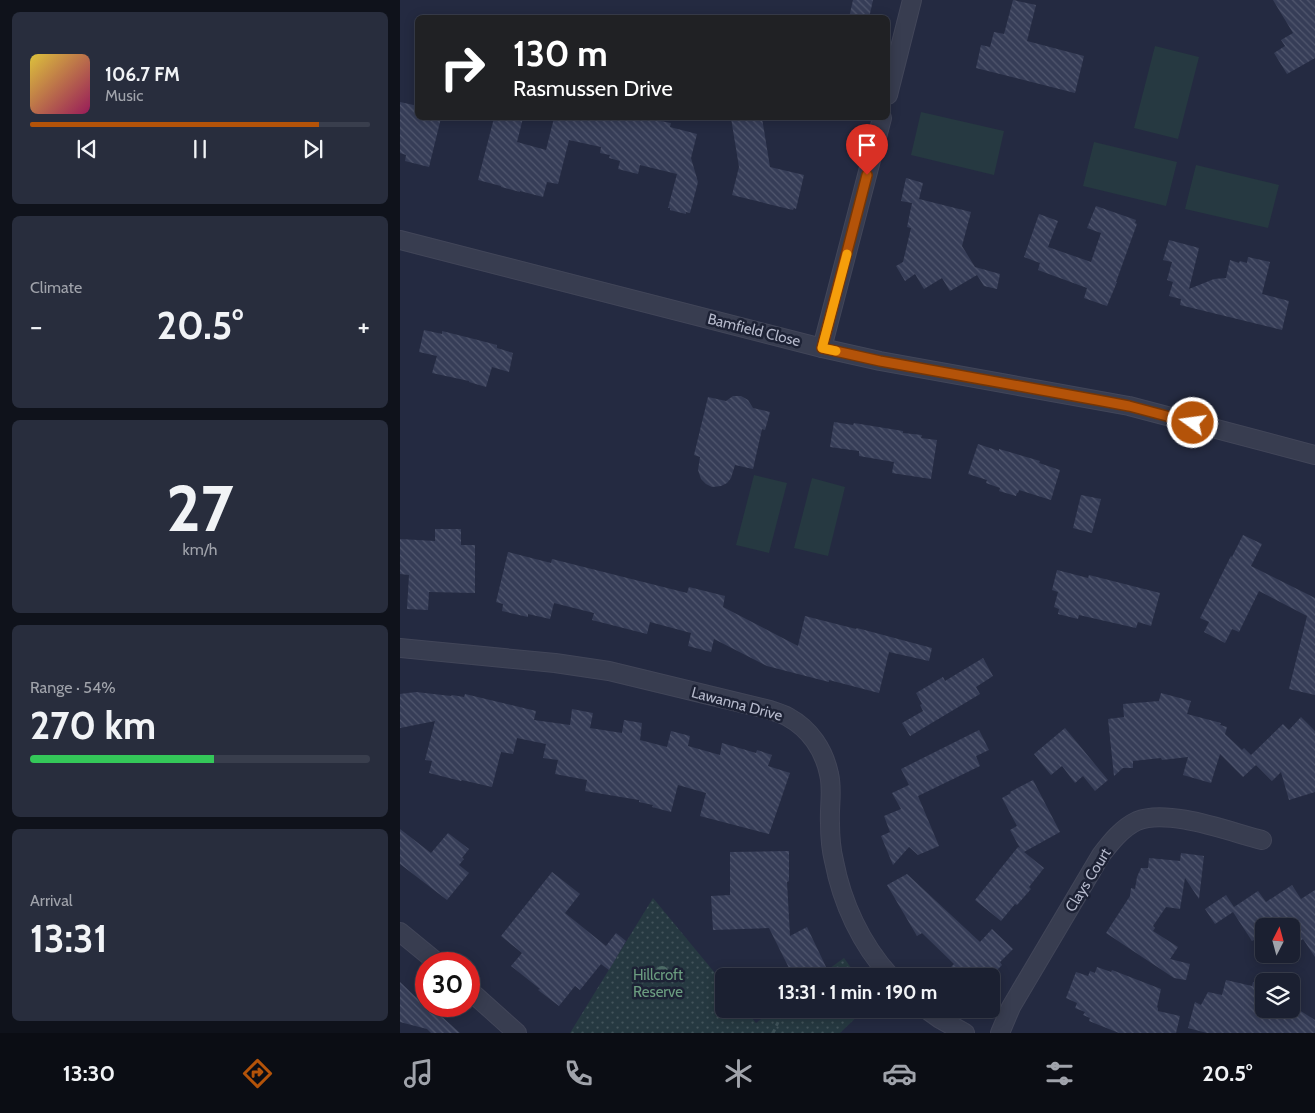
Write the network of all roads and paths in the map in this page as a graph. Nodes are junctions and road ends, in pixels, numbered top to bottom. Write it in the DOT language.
graph roads {
  1 [pos="912,0"];
  2 [pos="890,87"];
  3 [pos="881,120"];
  4 [pos="400,240"];
  5 [pos="822,348"];
  6 [pos="1315,455"];
  7 [pos="400,648"];
  8 [pos="1262,840"];
  9 [pos="400,932"];
  10 [pos="424,952"];
  11 [pos="884,968"];
  12 [pos="480,1000"];
  13 [pos="780,1018"];
  14 [pos="939,1018"];
  15 [pos="517,1033"];
  16 [pos="773,1033"];
  17 [pos="965,1033"];
  18 [pos="1000,1033"];
  1 -- 2 [label="street"];
  3 -- 5 [label="street"];
  4 -- 5 [label="street, Bamfield Close"];
  5 -- 6 [label="street, Bamfield Close"];
  7 -- 11 [label="street, Lawanna Drive"];
  8 -- 18 [label="street, Clays Court"];
  9 -- 10 [label="street"];
  12 -- 15 [label="street"];
  13 -- 16 [label="path"];
  14 -- 17 [label="street"];
}
